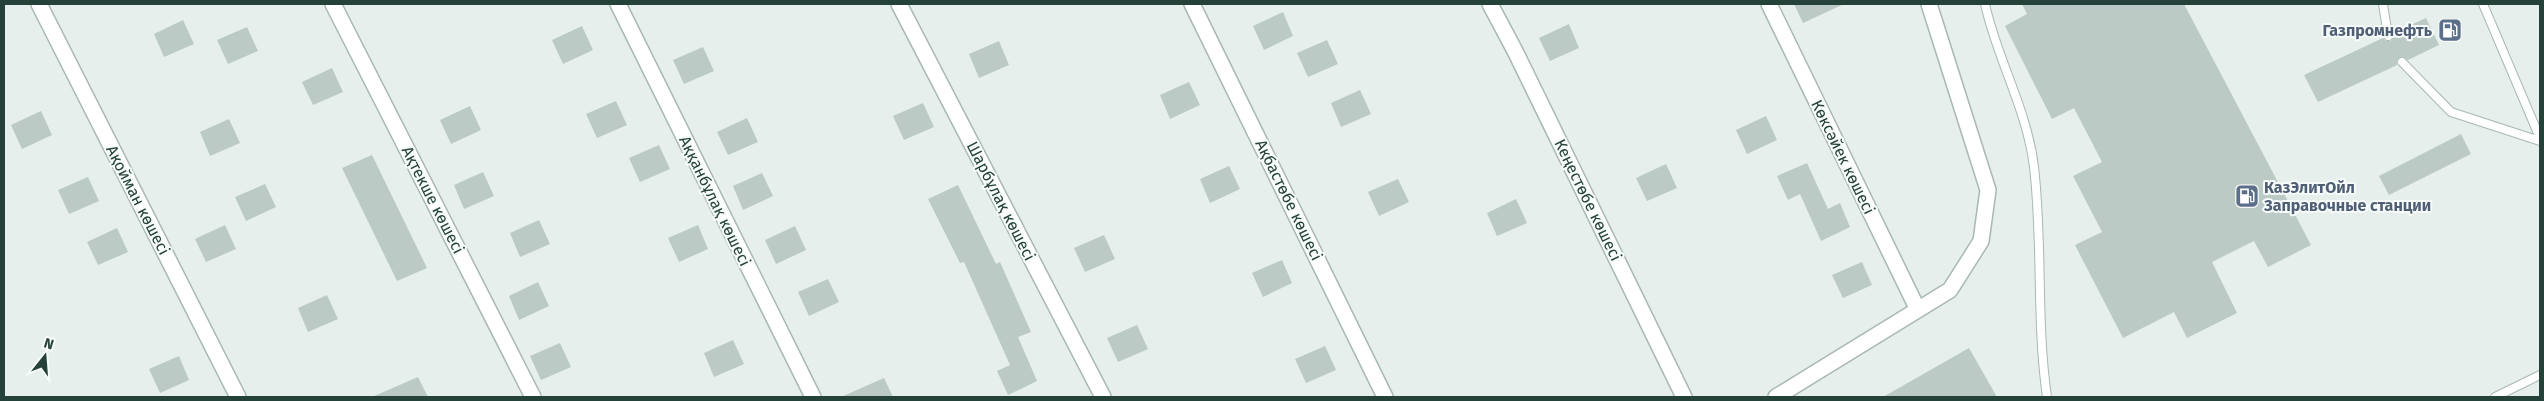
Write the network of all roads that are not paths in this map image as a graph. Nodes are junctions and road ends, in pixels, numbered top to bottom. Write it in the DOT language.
graph roads {
  1 [pos="39,4"];
  2 [pos="333,4"];
  3 [pos="618,4"];
  4 [pos="899,4"];
  5 [pos="1192,4"];
  6 [pos="1490,4"];
  7 [pos="1769,4"];
  8 [pos="1929,4"];
  9 [pos="1985,4"];
  10 [pos="2384,4"];
  11 [pos="2483,4"];
  12 [pos="2388,36"];
  13 [pos="2402,62"];
  14 [pos="2540,140"];
  15 [pos="1918,310"];
  16 [pos="2540,375"];
  17 [pos="238,397"];
  18 [pos="533,397"];
  19 [pos="813,397"];
  20 [pos="1103,397"];
  21 [pos="1385,397"];
  22 [pos="1684,397"];
  23 [pos="1776,397"];
  24 [pos="2047,397"];
  25 [pos="2495,397"];
  1 -- 17 [label="street, Ақойман көшесі"];
  2 -- 18 [label="street, Ақтекше көшесі"];
  3 -- 19 [label="street, Аққанбұлақ көшесі"];
  4 -- 20 [label="street, Шарбұлақ көшесі"];
  5 -- 21 [label="street, Ақбастөбе көшесі"];
  6 -- 22 [label="street, Кеңестөбе көшесі"];
  7 -- 15 [label="street, Көксәйек көшесі"];
  8 -- 15 [label="street"];
  9 -- 24 [label="lane"];
  10 -- 12 [label="lane"];
  11 -- 14 [label="lane"];
  13 -- 14 [label="lane"];
  15 -- 23 [label="street"];
  16 -- 25 [label="lane"];
}
